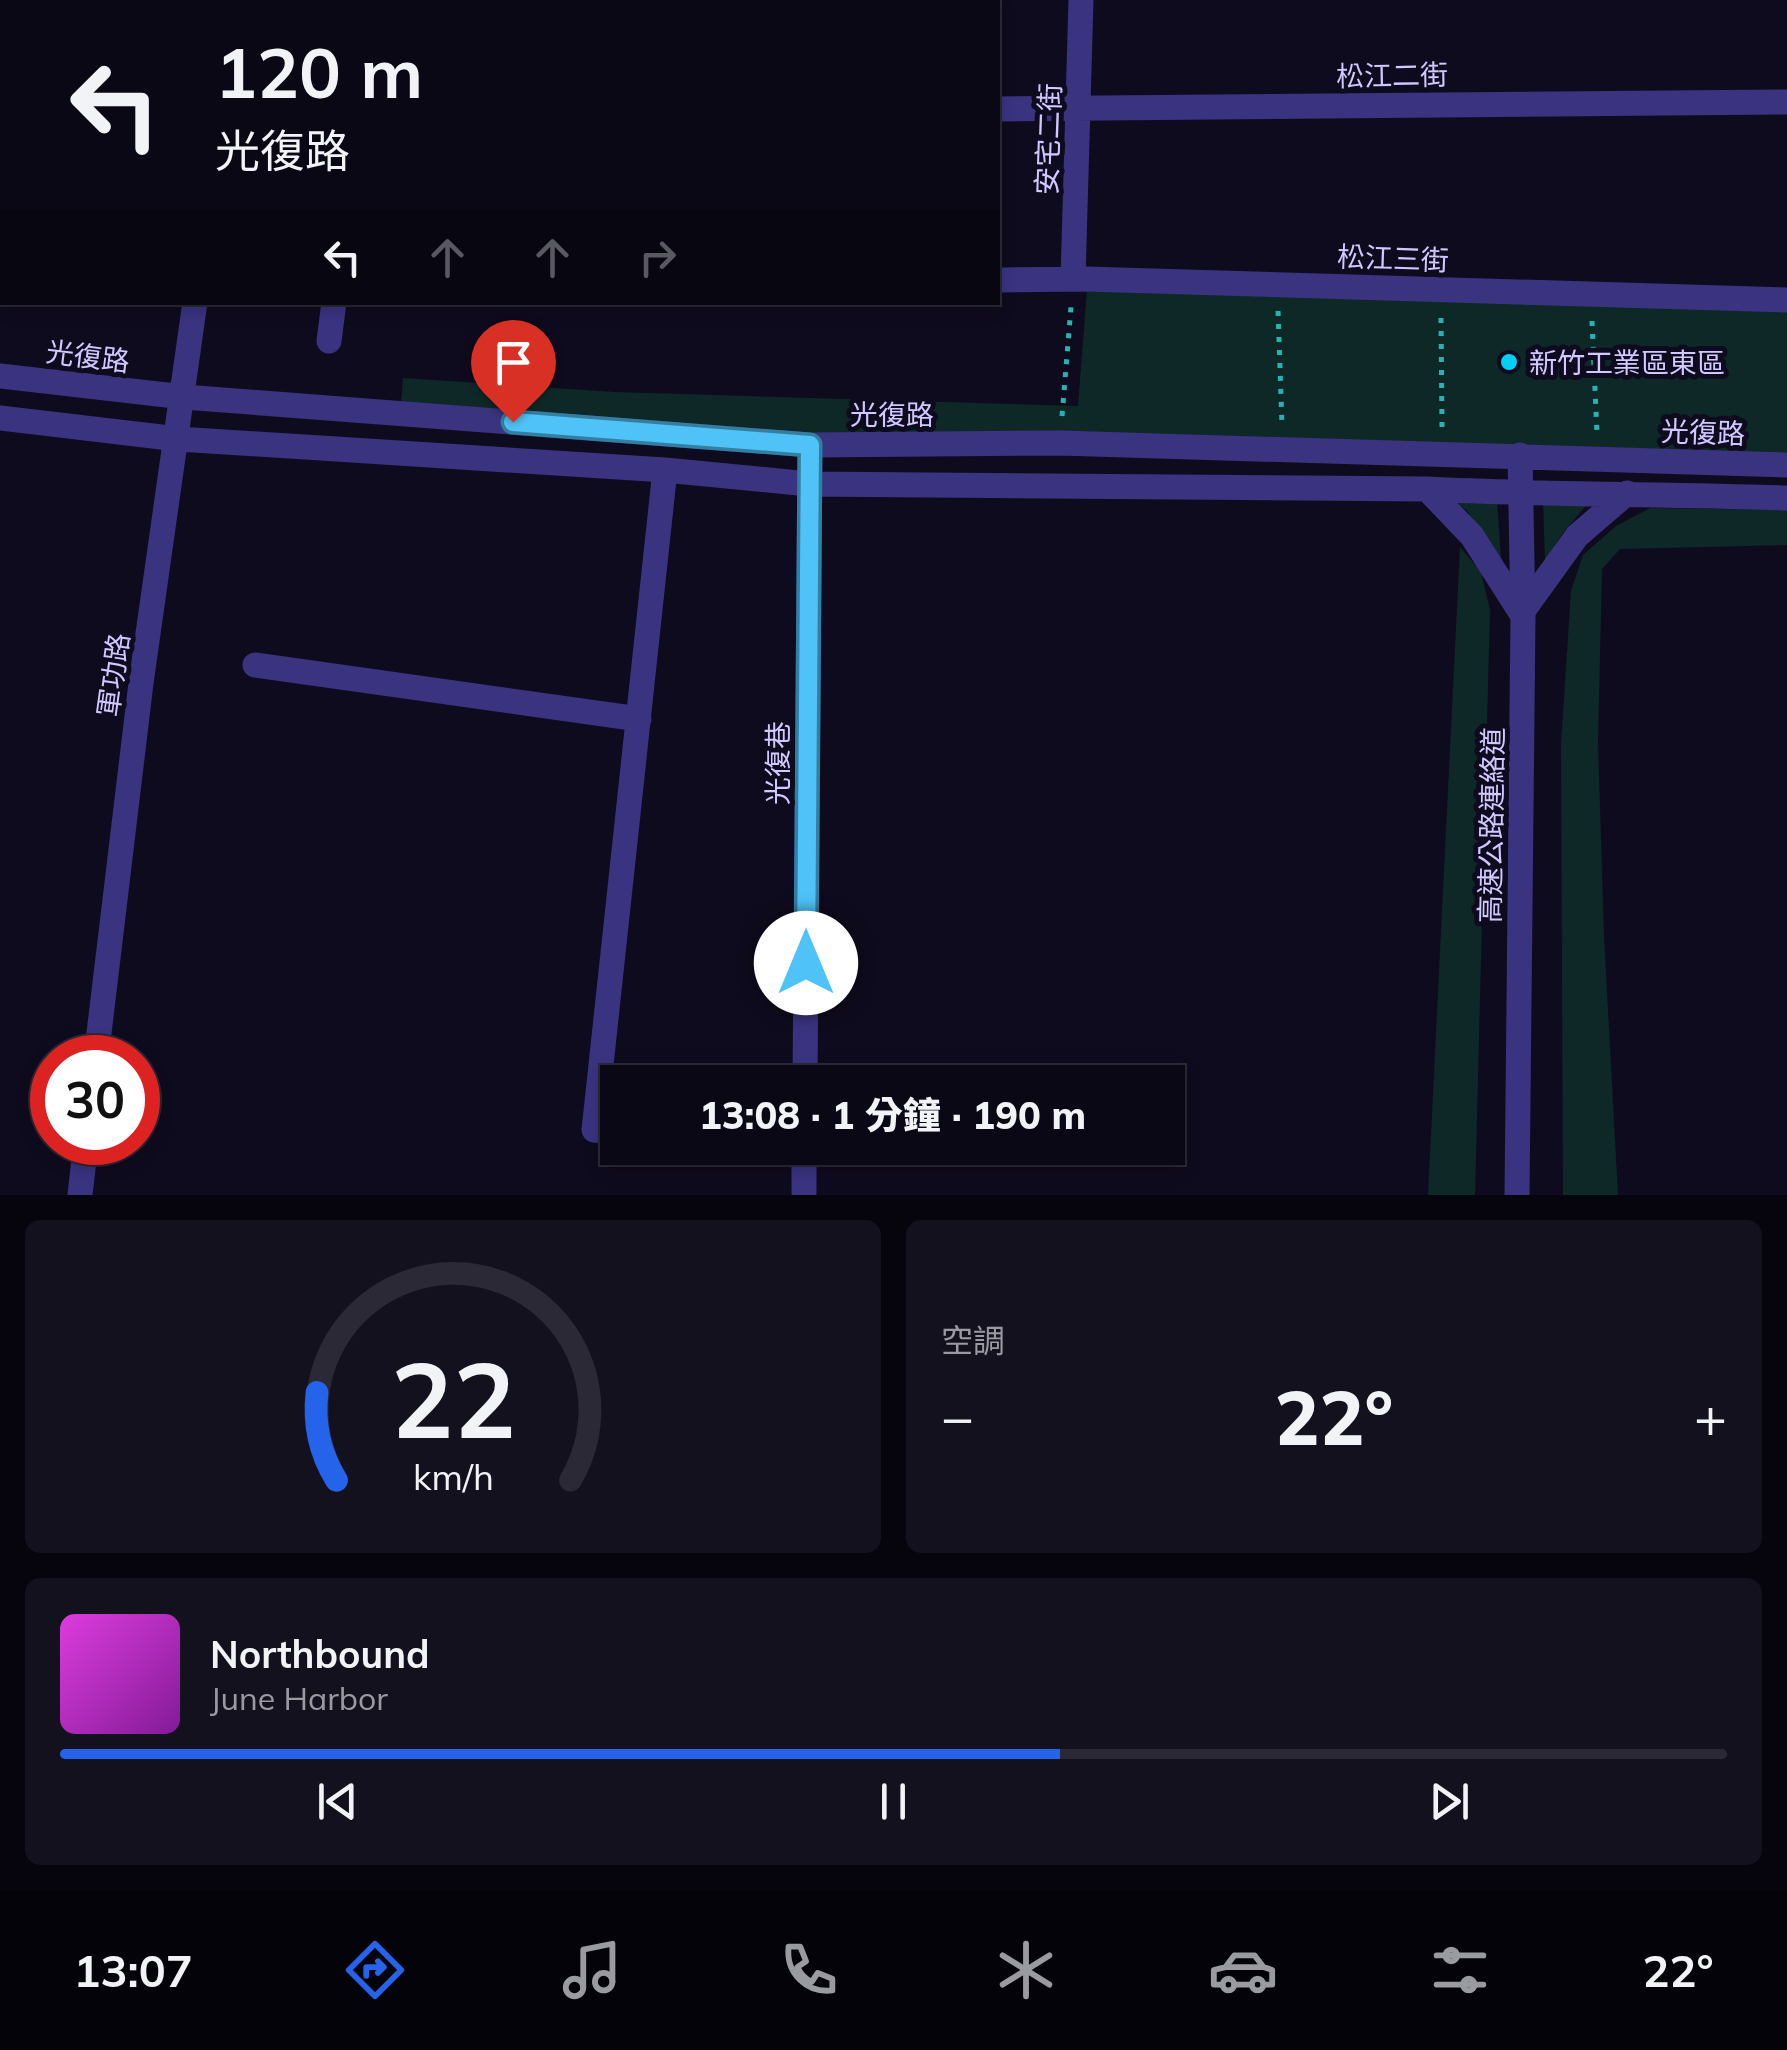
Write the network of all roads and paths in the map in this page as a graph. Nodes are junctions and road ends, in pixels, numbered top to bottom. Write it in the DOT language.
graph roads {
  1 [pos="1081,0"];
  2 [pos="1787,102"];
  3 [pos="1079,108"];
  4 [pos="1000,109"];
  5 [pos="1073,279"];
  6 [pos="1000,280"];
  7 [pos="1278,284"];
  8 [pos="1441,290"];
  9 [pos="1591,294"];
  10 [pos="1787,300"];
  11 [pos="196,305"];
  12 [pos="334,305"];
  13 [pos="329,341"];
  14 [pos="0,376"];
  15 [pos="184,397"];
  16 [pos="0,418"];
  17 [pos="1282,433"];
  18 [pos="1442,438"];
  19 [pos="178,439"];
  20 [pos="1060,443"];
  21 [pos="1597,443"];
  22 [pos="810,445"];
  23 [pos="1520,455"];
  24 [pos="1787,465"];
  25 [pos="665,470"];
  26 [pos="809,484"];
  27 [pos="1427,489"];
  28 [pos="1627,493"];
  29 [pos="1522,494"];
  30 [pos="1787,498"];
  31 [pos="1523,613"];
  32 [pos="256,665"];
  33 [pos="638,718"];
  34 [pos="99,1035"];
  35 [pos="601,1065"];
  36 [pos="805,1065"];
  37 [pos="600,1074"];
  38 [pos="600,1130"];
  39 [pos="83,1165"];
  40 [pos="804,1165"];
  41 [pos="80,1195"];
  42 [pos="804,1195"];
  43 [pos="1517,1195"];
  1 -- 3 [label="street, 安宅二街"];
  2 -- 3 [label="street, 松江二街"];
  3 -- 4 [label="street, 松江二街"];
  3 -- 5 [label="street, 安宅二街"];
  5 -- 6 [label="street, 松江三街"];
  5 -- 7 [label="street, 松江三街"];
  5 -- 20 [label="path"];
  7 -- 8 [label="street, 松江三街"];
  7 -- 17 [label="path"];
  8 -- 9 [label="street, 松江三街"];
  8 -- 18 [label="path"];
  9 -- 10 [label="street, 松江三街"];
  9 -- 21 [label="path"];
  11 -- 15 [label="street, 軍功路"];
  12 -- 13 [label="street"];
  14 -- 15 [label="street, 光復路"];
  15 -- 19 [label="street, 軍功路"];
  15 -- 22 [label="street, 光復路"];
  16 -- 19 [label="street"];
  19 -- 25 [label="street"];
  19 -- 34 [label="street, 軍功路"];
  20 -- 22 [label="street, 光復路"];
  20 -- 23 [label="street, 光復路"];
  22 -- 26 [label="street, 光復巷"];
  23 -- 24 [label="street, 光復路"];
  23 -- 29 [label="street, 高速公路連絡道"];
  25 -- 26 [label="street"];
  25 -- 33 [label="street"];
  26 -- 27 [label="street"];
  26 -- 36 [label="street, 光復巷"];
  27 -- 29 [label="street"];
  27 -- 31 [label="street"];
  28 -- 29 [label="street"];
  28 -- 30 [label="street"];
  28 -- 31 [label="street"];
  29 -- 31 [label="street, 高速公路連絡道"];
  31 -- 43 [label="street, 高速公路連絡道"];
  32 -- 33 [label="street"];
  33 -- 35 [label="street"];
  37 -- 38 [label="street"];
  39 -- 41 [label="street"];
  40 -- 42 [label="street"];
}
